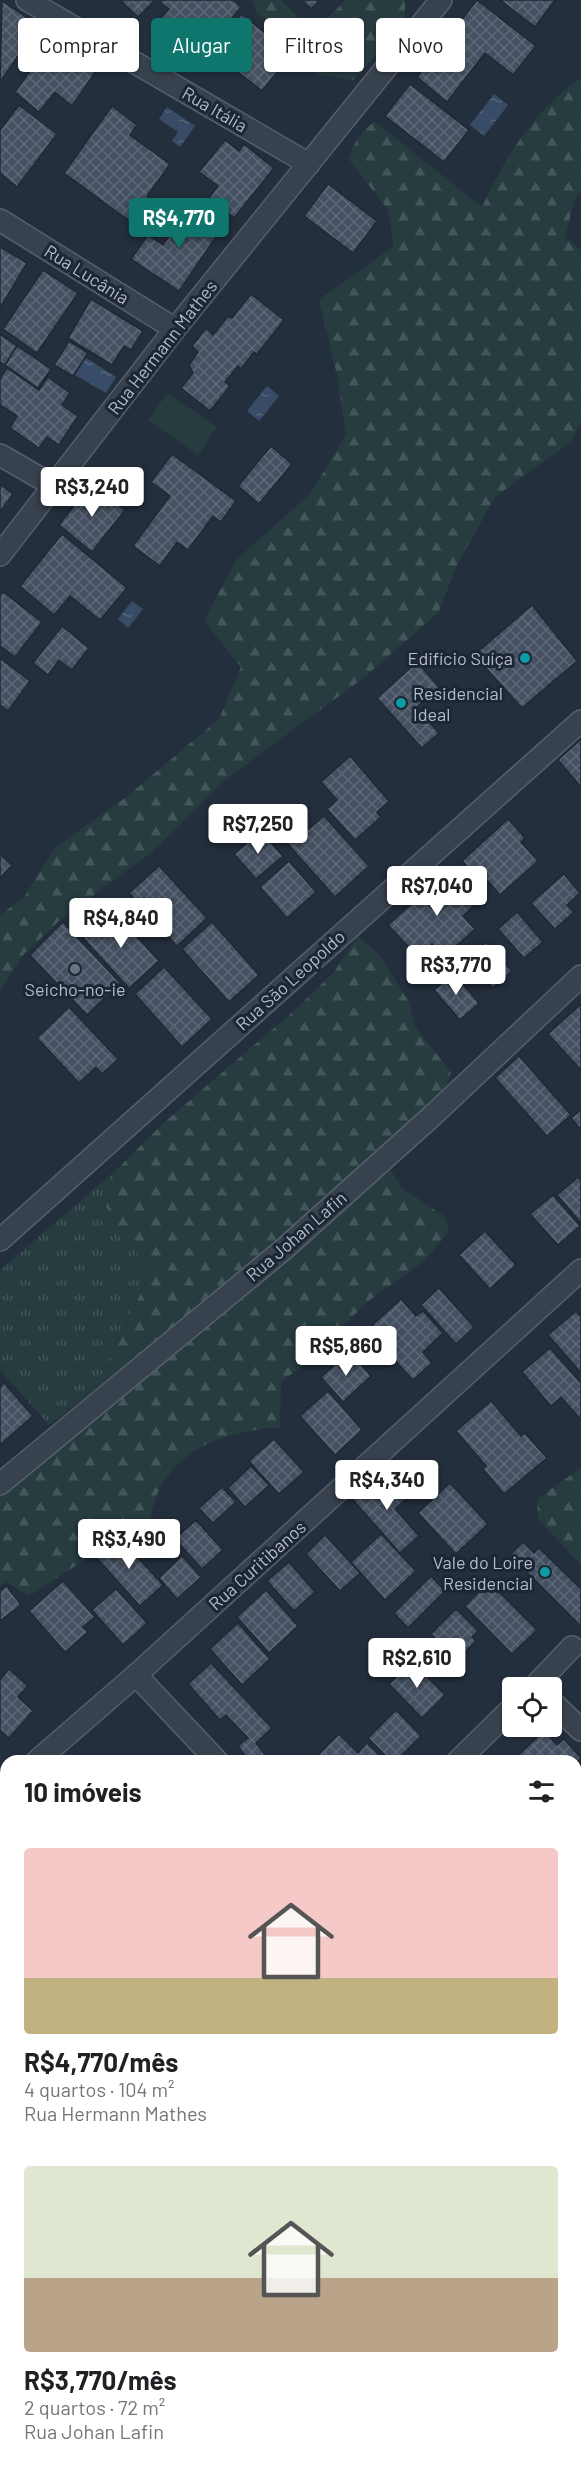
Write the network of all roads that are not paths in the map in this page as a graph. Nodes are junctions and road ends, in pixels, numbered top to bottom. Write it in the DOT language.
graph roads {
  1 [pos="27,0"];
  2 [pos="435,3"];
  3 [pos="309,164"];
  4 [pos="0,220"];
  5 [pos="175,329"];
  6 [pos="0,455"];
  7 [pos="54,486"];
  8 [pos="0,555"];
  9 [pos="581,721"];
  10 [pos="581,976"];
  11 [pos="0,1240"];
  12 [pos="581,1270"];
  13 [pos="0,1484"];
  14 [pos="572,1647"];
  15 [pos="136,1675"];
  16 [pos="544,1677"];
  17 [pos="562,1711"];
  18 [pos="502,1718"];
  19 [pos="581,1730"];
  20 [pos="44,1755"];
  21 [pos="211,1755"];
  22 [pos="464,1755"];
  1 -- 3 [label="street, Rua Itália"];
  2 -- 3 [label="street, Rua Hermann Mathes"];
  3 -- 5 [label="street, Rua Hermann Mathes"];
  4 -- 5 [label="street, Rua Lucânia"];
  5 -- 7 [label="street, Rua Hermann Mathes"];
  6 -- 7 [label="street"];
  7 -- 8 [label="street, Rua Hermann Mathes"];
  9 -- 11 [label="street, Rua São Leopoldo"];
  10 -- 13 [label="street, Rua Johan Lafin"];
  12 -- 15 [label="street, Rua Curitibanos"];
  14 -- 16 [label="street"];
  15 -- 20 [label="street, Rua Curitibanos"];
  15 -- 21 [label="street"];
  17 -- 19 [label="street"];
  18 -- 22 [label="street"];
}
